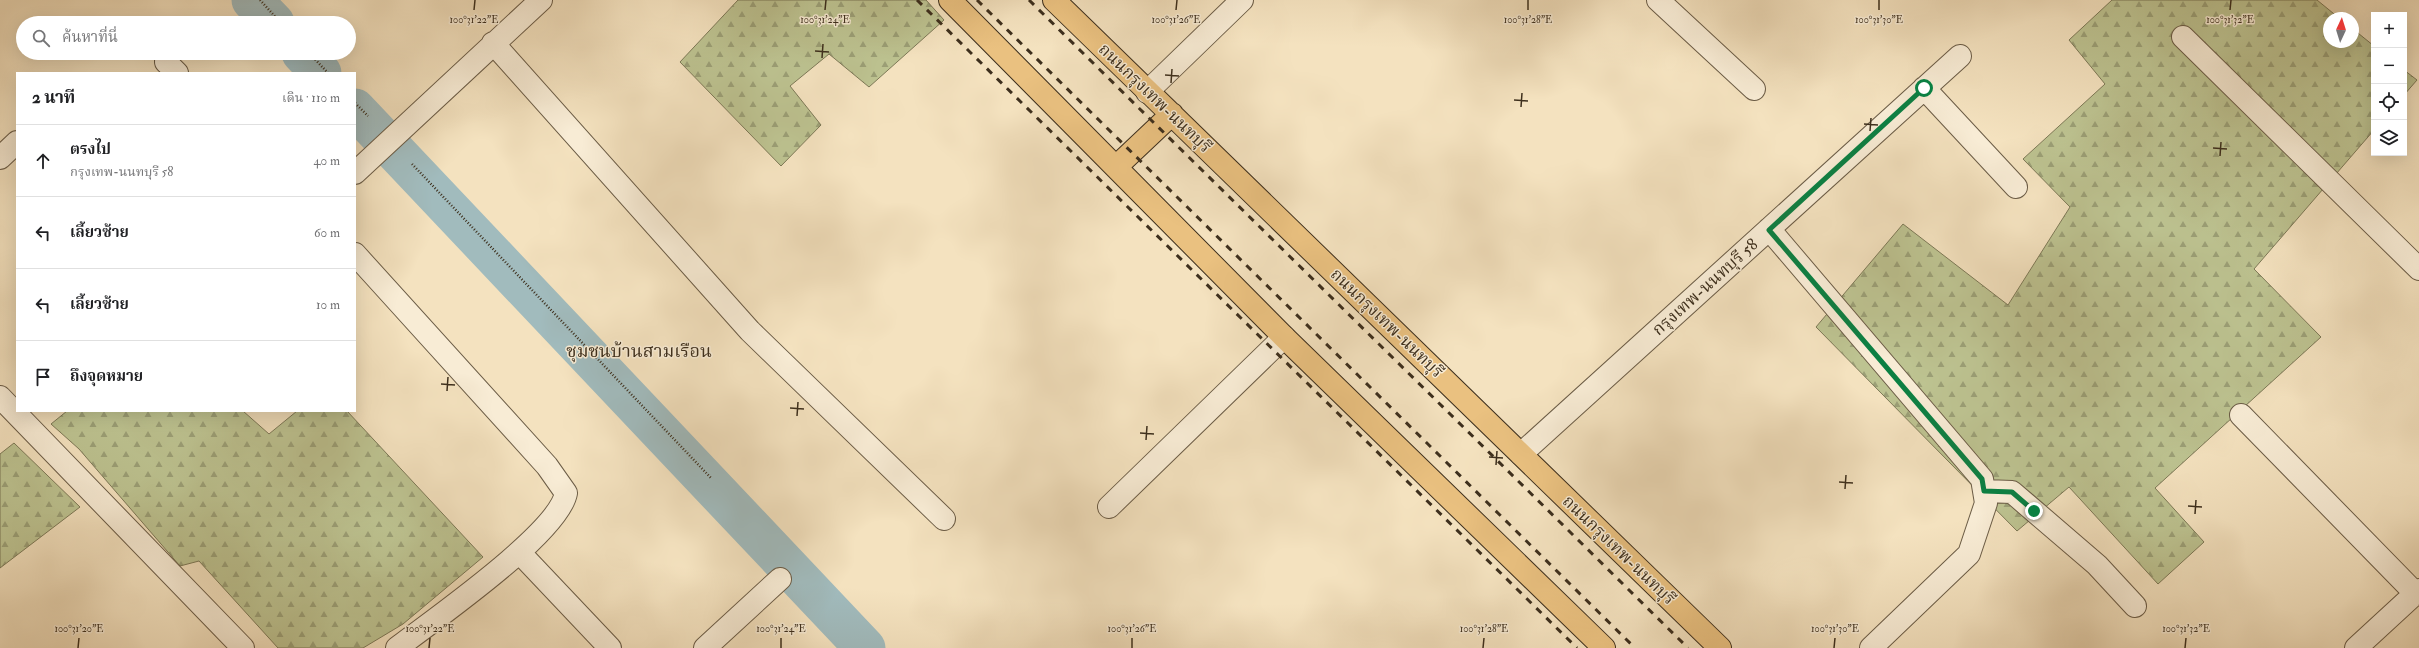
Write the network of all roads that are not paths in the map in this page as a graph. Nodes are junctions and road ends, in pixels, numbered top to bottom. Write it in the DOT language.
graph roads {
  1 [pos="541,0"];
  2 [pos="950,0"];
  3 [pos="1054,0"];
  4 [pos="1242,0"];
  5 [pos="1658,0"];
  6 [pos="2183,36"];
  7 [pos="493,43"];
  8 [pos="1960,56"];
  9 [pos="1924,88"];
  10 [pos="1754,89"];
  11 [pos="1147,92"];
  12 [pos="1172,114"];
  13 [pos="16,143"];
  14 [pos="0,158"];
  15 [pos="1117,166"];
  16 [pos="356,172"];
  17 [pos="2016,187"];
  18 [pos="1769,230"];
  19 [pos="356,255"];
  20 [pos="2419,269"];
  21 [pos="1284,337"];
  22 [pos="0,397"];
  23 [pos="2241,415"];
  24 [pos="1522,454"];
  25 [pos="1984,491"];
  26 [pos="1110,507"];
  27 [pos="944,519"];
  28 [pos="520,553"];
  29 [pos="780,580"];
  30 [pos="2417,592"];
  31 [pos="2135,606"];
  32 [pos="243,648"];
  33 [pos="397,648"];
  34 [pos="610,648"];
  35 [pos="705,648"];
  36 [pos="1604,648"];
  37 [pos="1720,648"];
  38 [pos="1871,648"];
  39 [pos="2356,648"];
  1 -- 7 [label="street"];
  2 -- 15 [label="main road"];
  3 -- 11 [label="main road, ถนนกรุงเทพ-นนทบุรี"];
  4 -- 11 [label="street"];
  5 -- 10 [label="street"];
  6 -- 20 [label="street"];
  7 -- 16 [label="street"];
  7 -- 27 [label="street"];
  8 -- 9 [label="street, กรุงเทพ-นนทบุรี 58"];
  9 -- 17 [label="street"];
  9 -- 18 [label="street, กรุงเทพ-นนทบุรี 58"];
  11 -- 12 [label="main road, ถนนกรุงเทพ-นนทบุรี"];
  12 -- 15 [label="main road"];
  12 -- 24 [label="main road, ถนนกรุงเทพ-นนทบุรี"];
  13 -- 14 [label="street"];
  15 -- 21 [label="main road"];
  18 -- 24 [label="street, กรุงเทพ-นนทบุรี 58"];
  18 -- 25 [label="street"];
  19 -- 28 [label="street"];
  21 -- 26 [label="street"];
  21 -- 36 [label="main road"];
  22 -- 32 [label="street"];
  23 -- 30 [label="street"];
  24 -- 37 [label="main road, ถนนกรุงเทพ-นนทบุรี"];
  25 -- 31 [label="street"];
  25 -- 38 [label="street"];
  28 -- 33 [label="street"];
  28 -- 34 [label="street"];
  29 -- 35 [label="street"];
  30 -- 39 [label="street"];
}
